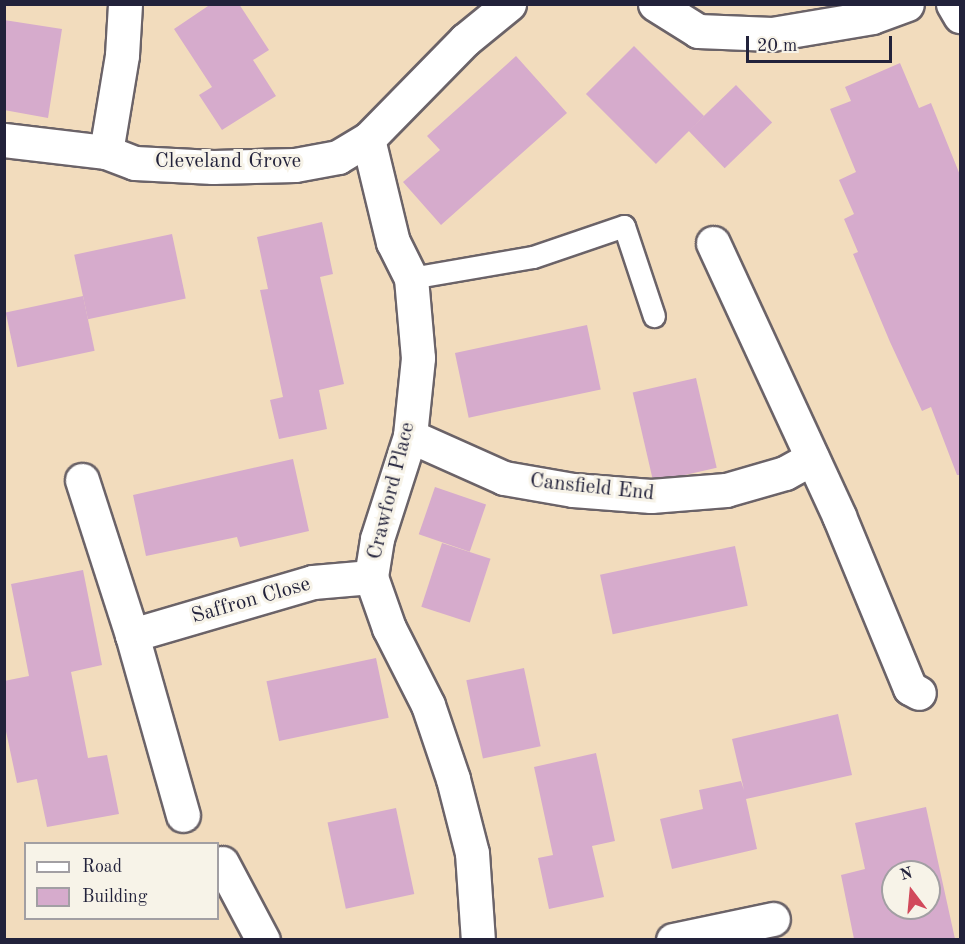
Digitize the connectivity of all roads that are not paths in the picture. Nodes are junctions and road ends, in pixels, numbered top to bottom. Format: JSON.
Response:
{"nodes":[{"id":1,"x":125,"y":4,"type":"edge"},
{"id":2,"x":509,"y":4,"type":"edge"},
{"id":3,"x":655,"y":4,"type":"edge"},
{"id":4,"x":907,"y":4,"type":"edge"},
{"id":5,"x":953,"y":4,"type":"edge"},
{"id":6,"x":960,"y":16,"type":"edge"},
{"id":7,"x":368,"y":139,"type":"junction"},
{"id":8,"x":4,"y":140,"type":"edge"},
{"id":9,"x":106,"y":152,"type":"junction"},
{"id":10,"x":712,"y":243,"type":"dead end"},
{"id":11,"x":411,"y":278,"type":"junction"},
{"id":12,"x":654,"y":316,"type":"dead end"},
{"id":13,"x":410,"y":436,"type":"junction"},
{"id":14,"x":812,"y":458,"type":"junction"},
{"id":15,"x":82,"y":480,"type":"dead end"},
{"id":16,"x":371,"y":577,"type":"junction"},
{"id":17,"x":132,"y":635,"type":"junction"},
{"id":18,"x":919,"y":693,"type":"dead end"},
{"id":19,"x":183,"y":814,"type":"dead end"},
{"id":20,"x":222,"y":863,"type":"dead end"},
{"id":21,"x":773,"y":919,"type":"dead end"},
{"id":22,"x":262,"y":939,"type":"edge"},
{"id":23,"x":478,"y":939,"type":"edge"},
{"id":24,"x":673,"y":939,"type":"edge"}],
"edges":[{"from":1,"to":9,"type":"street"},
{"from":2,"to":7,"type":"street","name":"Cleveland Grove"},
{"from":3,"to":4,"type":"street"},
{"from":5,"to":6,"type":"street"},
{"from":7,"to":9,"type":"street","name":"Cleveland Grove"},
{"from":7,"to":11,"type":"street","name":"Crawford Place"},
{"from":8,"to":9,"type":"street","name":"Cleveland Grove"},
{"from":10,"to":14,"type":"street"},
{"from":11,"to":12,"type":"lane"},
{"from":11,"to":13,"type":"street","name":"Crawford Place"},
{"from":13,"to":14,"type":"street","name":"Cansfield End"},
{"from":13,"to":16,"type":"street","name":"Crawford Place"},
{"from":14,"to":18,"type":"street"},
{"from":15,"to":17,"type":"street"},
{"from":16,"to":17,"type":"street","name":"Saffron Close"},
{"from":16,"to":23,"type":"street","name":"Crawford Place"},
{"from":17,"to":19,"type":"street"},
{"from":20,"to":22,"type":"street"},
{"from":21,"to":24,"type":"street"}]}
